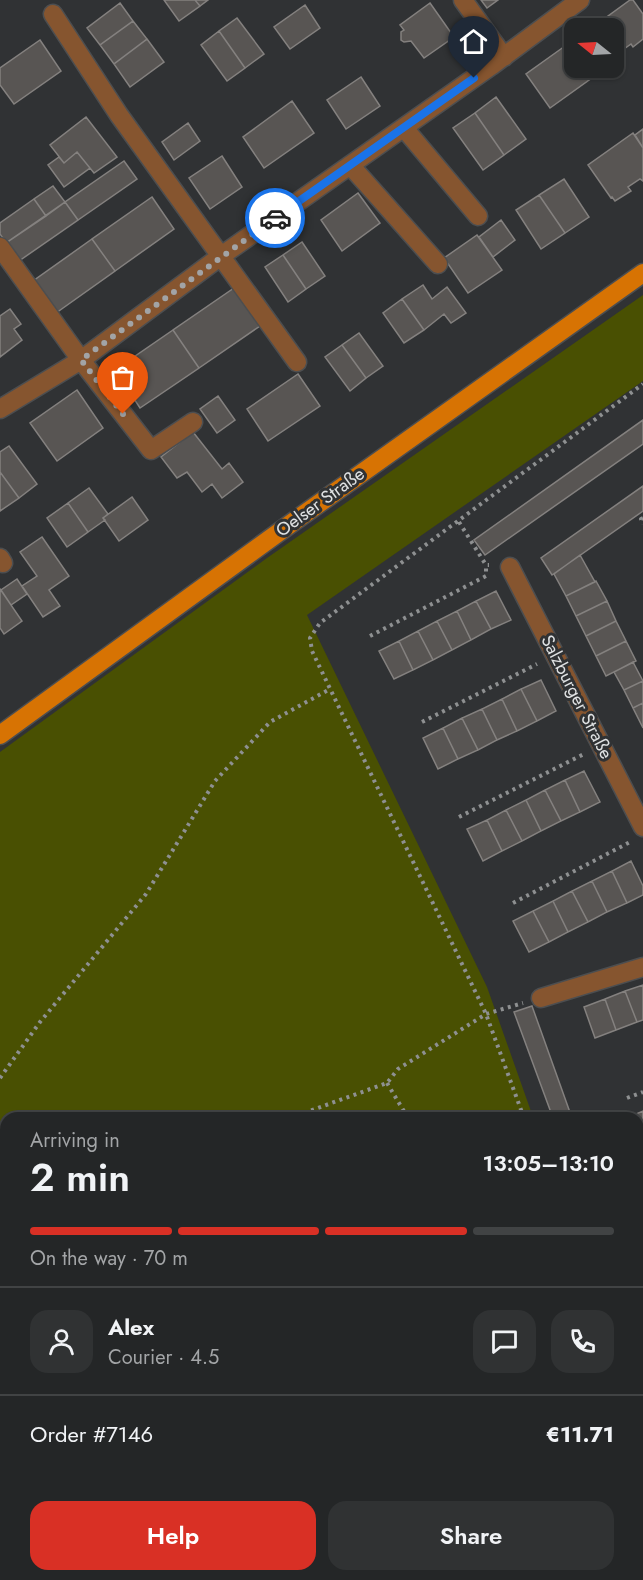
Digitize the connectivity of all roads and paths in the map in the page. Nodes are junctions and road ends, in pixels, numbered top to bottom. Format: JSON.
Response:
{"nodes":[{"id":1,"x":464,"y":0,"type":"edge"},
{"id":2,"x":580,"y":0,"type":"edge"},
{"id":3,"x":53,"y":14,"type":"dead end"},
{"id":4,"x":504,"y":57,"type":"junction"},
{"id":5,"x":404,"y":128,"type":"junction"},
{"id":6,"x":350,"y":165,"type":"junction"},
{"id":7,"x":478,"y":216,"type":"dead end"},
{"id":8,"x":0,"y":247,"type":"edge"},
{"id":9,"x":221,"y":256,"type":"junction"},
{"id":10,"x":438,"y":264,"type":"dead end"},
{"id":11,"x":643,"y":273,"type":"edge"},
{"id":12,"x":81,"y":360,"type":"junction"},
{"id":13,"x":297,"y":362,"type":"dead end"},
{"id":14,"x":643,"y":384,"type":"edge"},
{"id":15,"x":0,"y":409,"type":"edge"},
{"id":16,"x":193,"y":422,"type":"dead end"},
{"id":17,"x":643,"y":518,"type":"edge"},
{"id":18,"x":459,"y":522,"type":"junction"},
{"id":19,"x":643,"y":524,"type":"edge"},
{"id":20,"x":486,"y":565,"type":"junction"},
{"id":21,"x":510,"y":567,"type":"joint"},
{"id":22,"x":370,"y":636,"type":"dead end"},
{"id":23,"x":555,"y":654,"type":"junction"},
{"id":24,"x":330,"y":689,"type":"junction"},
{"id":25,"x":422,"y":722,"type":"dead end"},
{"id":26,"x":0,"y":735,"type":"edge"},
{"id":27,"x":601,"y":745,"type":"junction"},
{"id":28,"x":459,"y":817,"type":"dead end"},
{"id":29,"x":638,"y":834,"type":"edge"},
{"id":30,"x":513,"y":903,"type":"dead end"},
{"id":31,"x":643,"y":967,"type":"edge"},
{"id":32,"x":541,"y":998,"type":"joint"},
{"id":33,"x":486,"y":1014,"type":"junction"},
{"id":34,"x":0,"y":1078,"type":"edge"},
{"id":35,"x":387,"y":1083,"type":"junction"},
{"id":36,"x":643,"y":1092,"type":"edge"},
{"id":37,"x":627,"y":1098,"type":"dead end"},
{"id":38,"x":307,"y":1112,"type":"edge"},
{"id":39,"x":404,"y":1112,"type":"edge"},
{"id":40,"x":522,"y":1112,"type":"edge"}],
"edges":[{"from":1,"to":4,"type":"street"},
{"from":2,"to":4,"type":"street"},
{"from":3,"to":9,"type":"street"},
{"from":4,"to":5,"type":"street"},
{"from":5,"to":6,"type":"street"},
{"from":5,"to":7,"type":"street"},
{"from":6,"to":9,"type":"street"},
{"from":6,"to":10,"type":"street"},
{"from":8,"to":12,"type":"street"},
{"from":9,"to":12,"type":"street"},
{"from":9,"to":13,"type":"street"},
{"from":11,"to":26,"type":"main road","name":"Oelser Straße"},
{"from":12,"to":15,"type":"street"},
{"from":12,"to":16,"type":"street"},
{"from":14,"to":18,"type":"path"},
{"from":17,"to":19,"type":"path"},
{"from":18,"to":20,"type":"path"},
{"from":18,"to":24,"type":"path"},
{"from":20,"to":21,"type":"path"},
{"from":20,"to":22,"type":"path"},
{"from":21,"to":23,"type":"street","name":"Salzburger Straße"},
{"from":23,"to":25,"type":"path"},
{"from":23,"to":27,"type":"street","name":"Salzburger Straße"},
{"from":24,"to":33,"type":"path"},
{"from":24,"to":34,"type":"path"},
{"from":27,"to":28,"type":"path"},
{"from":27,"to":29,"type":"street","name":"Salzburger Straße"},
{"from":29,"to":30,"type":"path"},
{"from":31,"to":32,"type":"street"},
{"from":32,"to":33,"type":"path"},
{"from":33,"to":35,"type":"path"},
{"from":33,"to":40,"type":"path"},
{"from":35,"to":38,"type":"path"},
{"from":35,"to":39,"type":"path"},
{"from":36,"to":37,"type":"path"}]}
